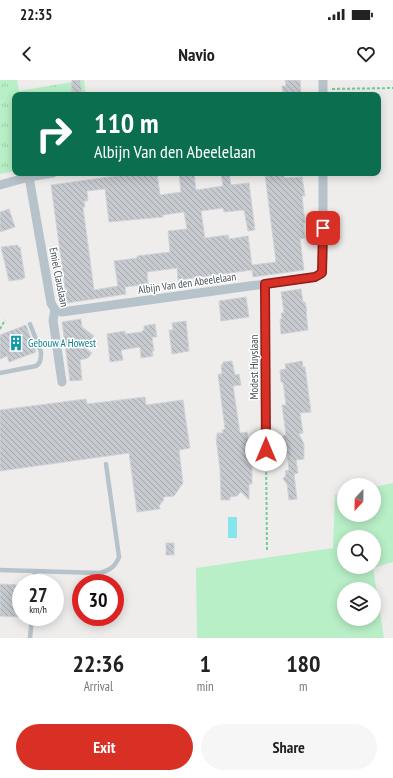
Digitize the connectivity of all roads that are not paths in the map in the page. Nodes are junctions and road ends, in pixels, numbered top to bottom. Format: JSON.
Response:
{"nodes":[{"id":1,"x":35,"y":176,"type":"edge"},
{"id":2,"x":323,"y":176,"type":"edge"},
{"id":3,"x":29,"y":177,"type":"junction"},
{"id":4,"x":0,"y":185,"type":"edge"},
{"id":5,"x":265,"y":284,"type":"junction"},
{"id":6,"x":55,"y":310,"type":"junction"},
{"id":7,"x":30,"y":324,"type":"dead end"},
{"id":8,"x":0,"y":373,"type":"edge"},
{"id":9,"x":62,"y":382,"type":"dead end"},
{"id":10,"x":266,"y":450,"type":"road end"},
{"id":11,"x":106,"y":464,"type":"dead end"},
{"id":12,"x":0,"y":570,"type":"edge"},
{"id":13,"x":35,"y":572,"type":"joint"},
{"id":14,"x":31,"y":626,"type":"edge"},
{"id":15,"x":30,"y":638,"type":"edge"}],
"edges":[{"from":1,"to":3,"type":"street"},
{"from":2,"to":5,"type":"street","name":"Albijn Van den Abeelelaan"},
{"from":3,"to":4,"type":"street"},
{"from":3,"to":6,"type":"street","name":"Emiel Clauslaan"},
{"from":5,"to":6,"type":"street","name":"Albijn Van den Abeelelaan"},
{"from":5,"to":10,"type":"street","name":"Modest Huyslaan"},
{"from":6,"to":9,"type":"street","name":"Emiel Clauslaan"},
{"from":7,"to":8,"type":"lane"},
{"from":11,"to":13,"type":"lane"},
{"from":12,"to":13,"type":"lane"},
{"from":14,"to":15,"type":"lane"}]}
